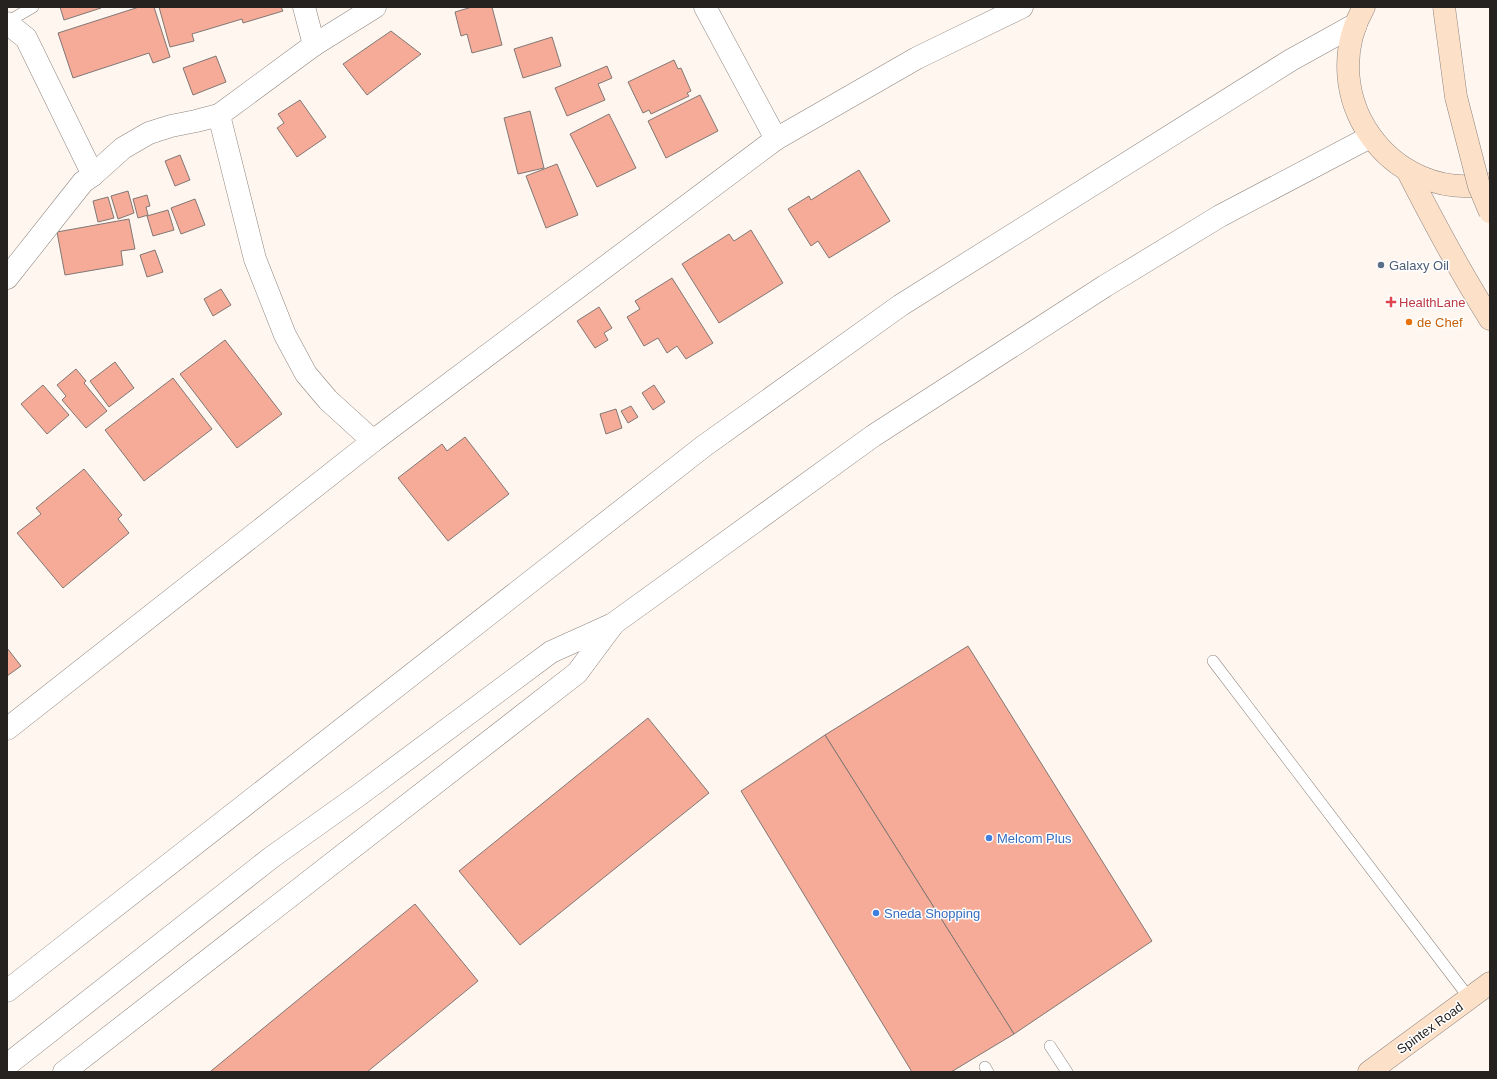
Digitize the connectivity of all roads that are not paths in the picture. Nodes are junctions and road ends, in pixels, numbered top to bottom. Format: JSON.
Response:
{"nodes":[{"id":1,"x":33,"y":7,"type":"edge"},
{"id":2,"x":304,"y":7,"type":"edge"},
{"id":3,"x":374,"y":7,"type":"edge"},
{"id":4,"x":705,"y":7,"type":"edge"},
{"id":5,"x":1022,"y":7,"type":"edge"},
{"id":6,"x":1444,"y":7,"type":"edge"},
{"id":7,"x":1360,"y":16,"type":"edge"},
{"id":8,"x":7,"y":22,"type":"edge"},
{"id":9,"x":314,"y":45,"type":"junction"},
{"id":10,"x":219,"y":115,"type":"junction"},
{"id":11,"x":1370,"y":137,"type":"junction"},
{"id":12,"x":776,"y":139,"type":"junction"},
{"id":13,"x":1407,"y":170,"type":"junction"},
{"id":14,"x":93,"y":175,"type":"junction"},
{"id":15,"x":1490,"y":184,"type":"edge"},
{"id":16,"x":1490,"y":212,"type":"edge"},
{"id":17,"x":7,"y":278,"type":"edge"},
{"id":18,"x":1490,"y":319,"type":"edge"},
{"id":19,"x":373,"y":441,"type":"junction"},
{"id":20,"x":613,"y":624,"type":"junction"},
{"id":21,"x":1213,"y":661,"type":"dead end"},
{"id":22,"x":7,"y":729,"type":"edge"},
{"id":23,"x":1490,"y":983,"type":"edge"},
{"id":24,"x":7,"y":991,"type":"edge"},
{"id":25,"x":1470,"y":999,"type":"junction"},
{"id":26,"x":1050,"y":1046,"type":"dead end"},
{"id":27,"x":7,"y":1065,"type":"edge"},
{"id":28,"x":1373,"y":1071,"type":"edge"},
{"id":29,"x":64,"y":1072,"type":"edge"},
{"id":30,"x":1067,"y":1072,"type":"edge"}],
"edges":[{"from":1,"to":8,"type":"lane"},
{"from":2,"to":9,"type":"street"},
{"from":3,"to":9,"type":"street"},
{"from":4,"to":12,"type":"street"},
{"from":5,"to":12,"type":"street"},
{"from":6,"to":16,"type":"street","bridge":true},
{"from":7,"to":11,"type":"street"},
{"from":7,"to":24,"type":"street"},
{"from":8,"to":14,"type":"street"},
{"from":9,"to":10,"type":"street"},
{"from":10,"to":14,"type":"street"},
{"from":10,"to":19,"type":"street"},
{"from":11,"to":13,"type":"street"},
{"from":11,"to":20,"type":"street"},
{"from":12,"to":19,"type":"street"},
{"from":13,"to":15,"type":"street"},
{"from":13,"to":18,"type":"street"},
{"from":14,"to":17,"type":"street"},
{"from":19,"to":22,"type":"street"},
{"from":20,"to":27,"type":"street"},
{"from":20,"to":29,"type":"street"},
{"from":21,"to":25,"type":"lane"},
{"from":23,"to":25,"type":"street","name":"Spintex Road"},
{"from":25,"to":28,"type":"street","name":"Spintex Road"},
{"from":26,"to":30,"type":"lane"}]}
